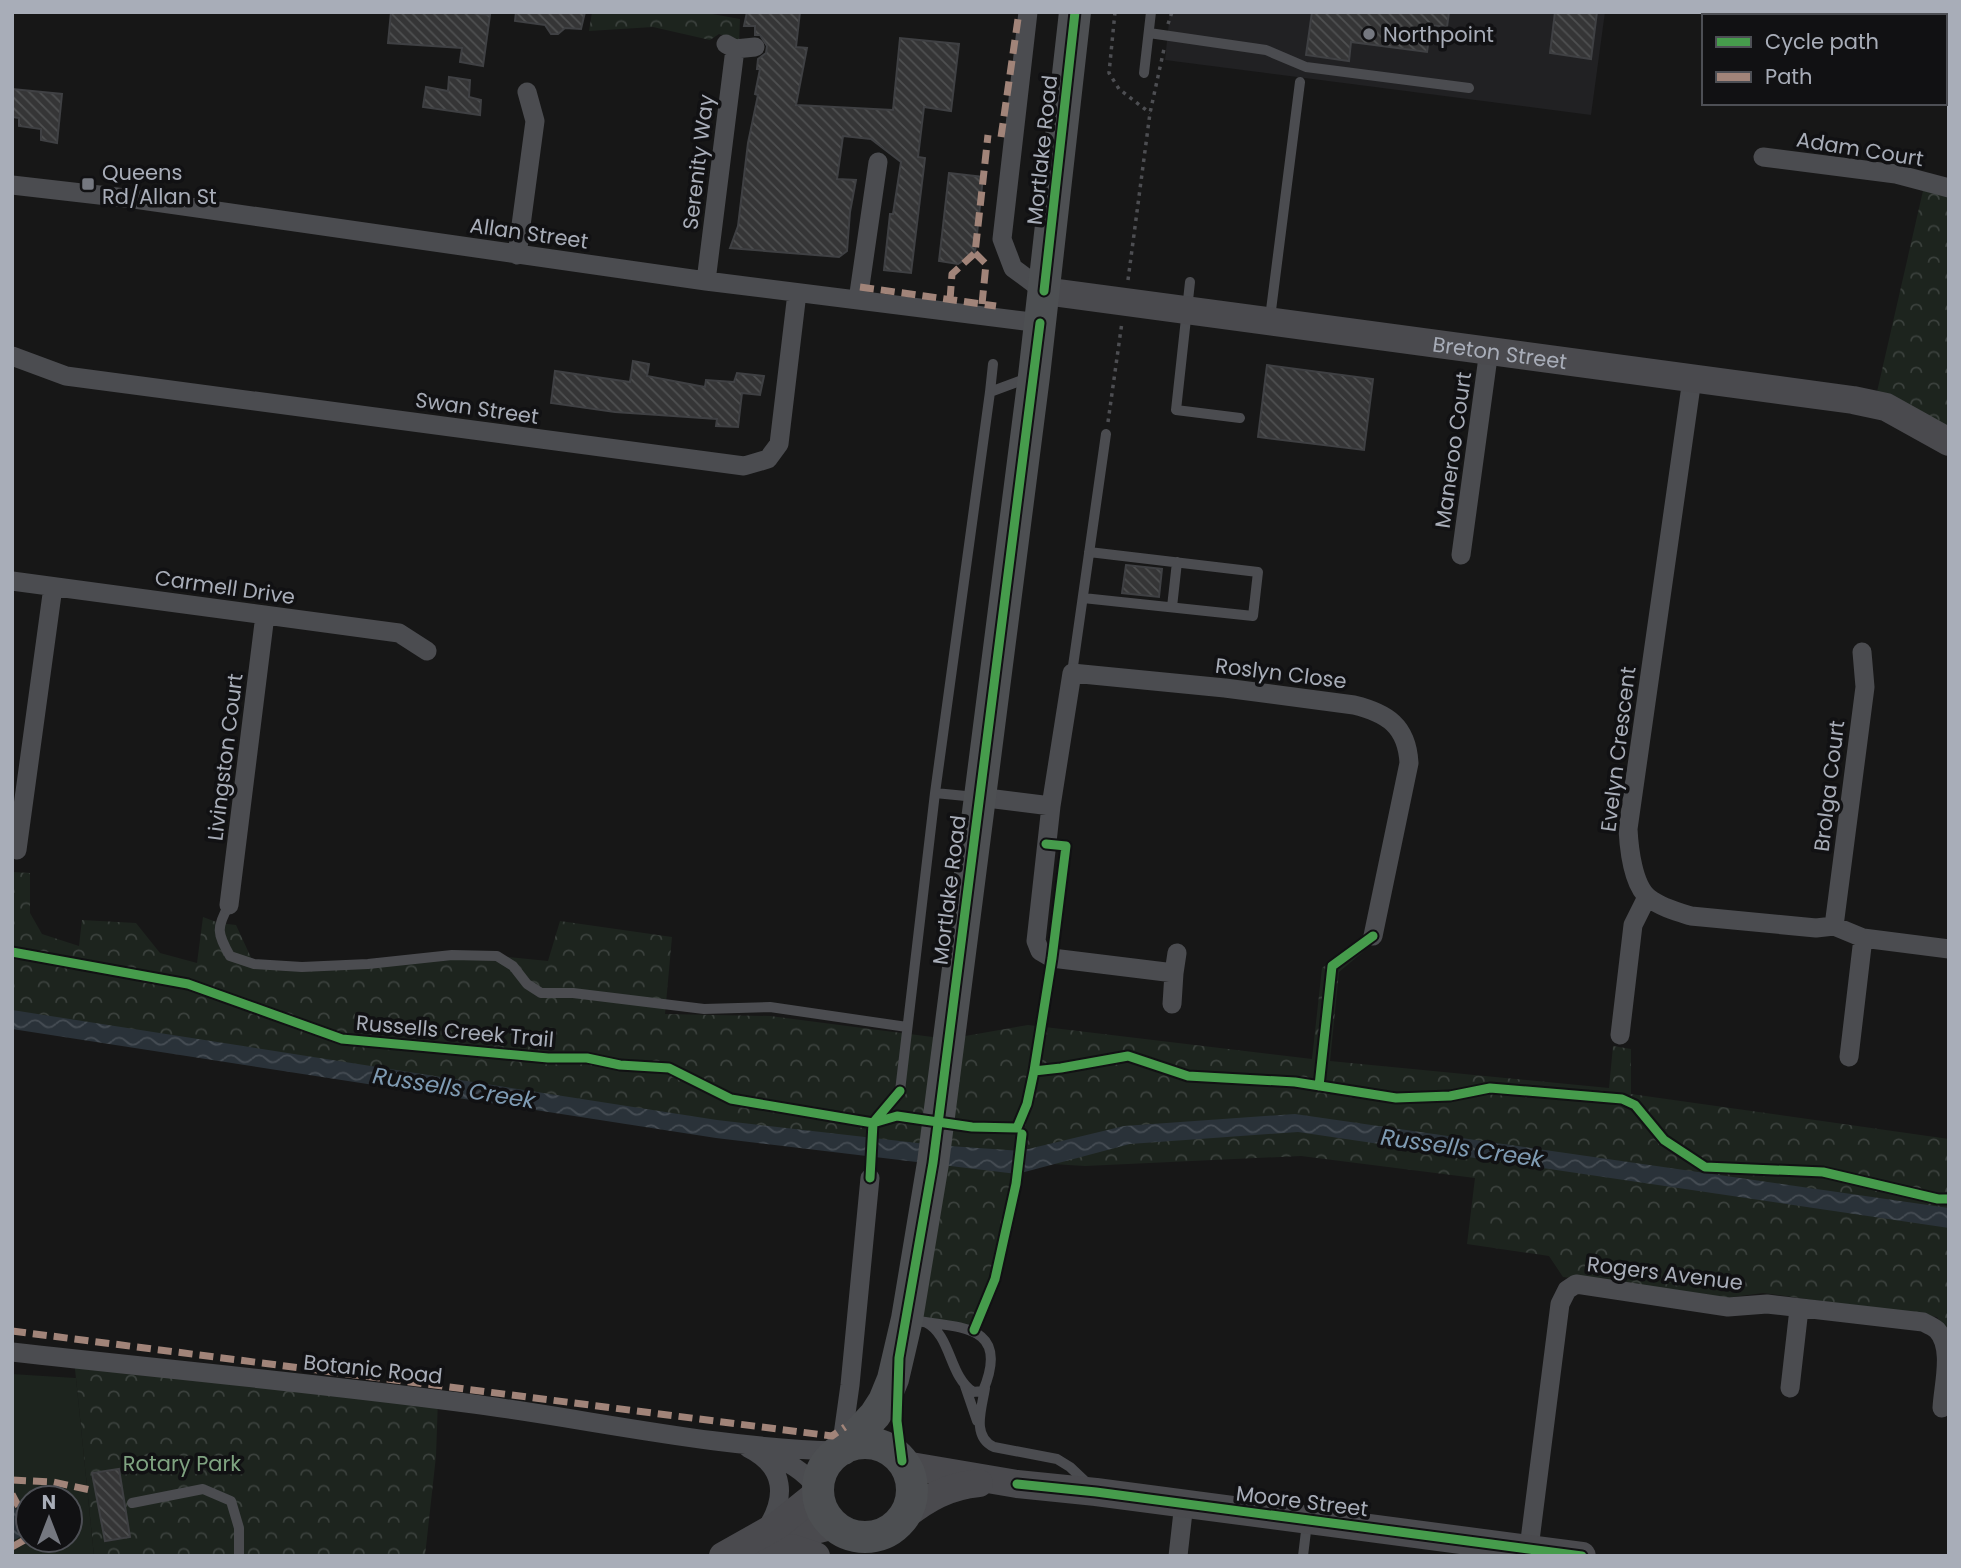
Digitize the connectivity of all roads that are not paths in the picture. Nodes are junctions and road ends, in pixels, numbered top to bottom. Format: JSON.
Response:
{"nodes":[{"id":1,"x":1028,"y":12,"type":"edge"},
{"id":2,"x":1075,"y":12,"type":"edge"},
{"id":3,"x":1151,"y":12,"type":"edge"},
{"id":4,"x":1149,"y":33,"type":"junction"},
{"id":5,"x":755,"y":47,"type":"dead end"},
{"id":6,"x":1144,"y":73,"type":"dead end"},
{"id":7,"x":1300,"y":82,"type":"dead end"},
{"id":8,"x":1469,"y":88,"type":"dead end"},
{"id":9,"x":527,"y":92,"type":"dead end"},
{"id":10,"x":1763,"y":157,"type":"dead end"},
{"id":11,"x":878,"y":162,"type":"dead end"},
{"id":12,"x":12,"y":186,"type":"edge"},
{"id":13,"x":1949,"y":188,"type":"edge"},
{"id":14,"x":517,"y":255,"type":"junction"},
{"id":15,"x":706,"y":281,"type":"junction"},
{"id":16,"x":1190,"y":282,"type":"dead end"},
{"id":17,"x":1044,"y":291,"type":"junction"},
{"id":18,"x":797,"y":293,"type":"junction"},
{"id":19,"x":858,"y":300,"type":"junction"},
{"id":20,"x":1186,"y":310,"type":"junction"},
{"id":21,"x":1270,"y":321,"type":"junction"},
{"id":22,"x":1040,"y":323,"type":"junction"},
{"id":23,"x":1489,"y":351,"type":"junction"},
{"id":24,"x":12,"y":356,"type":"edge"},
{"id":25,"x":993,"y":365,"type":"dead end"},
{"id":26,"x":1034,"y":376,"type":"junction"},
{"id":27,"x":1692,"y":379,"type":"junction"},
{"id":28,"x":990,"y":393,"type":"junction"},
{"id":29,"x":1240,"y":418,"type":"dead end"},
{"id":30,"x":1106,"y":434,"type":"road end"},
{"id":31,"x":1949,"y":442,"type":"edge"},
{"id":32,"x":1089,"y":552,"type":"junction"},
{"id":33,"x":1461,"y":555,"type":"dead end"},
{"id":34,"x":1177,"y":562,"type":"junction"},
{"id":35,"x":12,"y":581,"type":"edge"},
{"id":36,"x":54,"y":587,"type":"junction"},
{"id":37,"x":1083,"y":598,"type":"junction"},
{"id":38,"x":1172,"y":607,"type":"junction"},
{"id":39,"x":265,"y":615,"type":"junction"},
{"id":40,"x":427,"y":651,"type":"dead end"},
{"id":41,"x":1863,"y":652,"type":"dead end"},
{"id":42,"x":1072,"y":673,"type":"junction"},
{"id":43,"x":935,"y":793,"type":"junction"},
{"id":44,"x":979,"y":797,"type":"junction"},
{"id":45,"x":1051,"y":806,"type":"junction"},
{"id":46,"x":17,"y":850,"type":"dead end"},
{"id":47,"x":1647,"y":897,"type":"junction"},
{"id":48,"x":229,"y":905,"type":"joint"},
{"id":49,"x":1834,"y":926,"type":"junction"},
{"id":50,"x":1373,"y":936,"type":"dead end"},
{"id":51,"x":1863,"y":938,"type":"junction"},
{"id":52,"x":1949,"y":949,"type":"edge"},
{"id":53,"x":1177,"y":953,"type":"dead end"},
{"id":54,"x":1174,"y":973,"type":"junction"},
{"id":55,"x":1172,"y":1004,"type":"dead end"},
{"id":56,"x":907,"y":1027,"type":"junction"},
{"id":57,"x":1620,"y":1035,"type":"dead end"},
{"id":58,"x":1849,"y":1057,"type":"dead end"},
{"id":59,"x":900,"y":1091,"type":"dead end"},
{"id":60,"x":870,"y":1178,"type":"dead end"},
{"id":61,"x":1799,"y":1309,"type":"junction"},
{"id":62,"x":916,"y":1321,"type":"junction"},
{"id":63,"x":12,"y":1352,"type":"edge"},
{"id":64,"x":899,"y":1358,"type":"junction"},
{"id":65,"x":965,"y":1385,"type":"junction"},
{"id":66,"x":985,"y":1388,"type":"junction"},
{"id":67,"x":1790,"y":1389,"type":"dead end"},
{"id":68,"x":1939,"y":1407,"type":"edge"},
{"id":69,"x":979,"y":1432,"type":"junction"},
{"id":70,"x":727,"y":1443,"type":"junction"},
{"id":71,"x":747,"y":1448,"type":"junction"},
{"id":72,"x":841,"y":1450,"type":"junction"},
{"id":73,"x":903,"y":1463,"type":"junction"},
{"id":74,"x":1017,"y":1484,"type":"junction"},
{"id":75,"x":818,"y":1490,"type":"junction"},
{"id":76,"x":1096,"y":1492,"type":"junction"},
{"id":77,"x":132,"y":1503,"type":"dead end"},
{"id":78,"x":1184,"y":1503,"type":"junction"},
{"id":79,"x":1308,"y":1519,"type":"junction"},
{"id":80,"x":899,"y":1521,"type":"junction"},
{"id":81,"x":839,"y":1537,"type":"edge"},
{"id":82,"x":742,"y":1547,"type":"edge"},
{"id":83,"x":1529,"y":1548,"type":"junction"},
{"id":84,"x":239,"y":1556,"type":"edge"},
{"id":85,"x":816,"y":1556,"type":"edge"},
{"id":86,"x":879,"y":1556,"type":"edge"},
{"id":87,"x":1178,"y":1556,"type":"edge"},
{"id":88,"x":1303,"y":1556,"type":"edge"},
{"id":89,"x":1582,"y":1556,"type":"edge"}],
"edges":[{"from":1,"to":17,"type":"street","name":"Mortlake Road"},
{"from":2,"to":17,"type":"main road","name":"Mortlake Road"},
{"from":3,"to":4,"type":"lane"},
{"from":4,"to":6,"type":"lane"},
{"from":4,"to":8,"type":"lane"},
{"from":5,"to":15,"type":"street","name":"Serenity Way"},
{"from":7,"to":21,"type":"lane"},
{"from":9,"to":14,"type":"street"},
{"from":10,"to":13,"type":"street","name":"Adam Court"},
{"from":11,"to":19,"type":"street"},
{"from":12,"to":14,"type":"street","name":"Allan Street"},
{"from":14,"to":15,"type":"street","name":"Allan Street"},
{"from":15,"to":18,"type":"street","name":"Allan Street"},
{"from":16,"to":20,"type":"lane"},
{"from":17,"to":20,"type":"street","name":"Breton Street"},
{"from":17,"to":22,"type":"main road","name":"Mortlake Road"},
{"from":18,"to":19,"type":"street","name":"Allan Street"},
{"from":18,"to":24,"type":"street","name":"Swan Street"},
{"from":19,"to":22,"type":"street","name":"Allan Street"},
{"from":20,"to":21,"type":"street","name":"Breton Street"},
{"from":20,"to":29,"type":"lane"},
{"from":21,"to":23,"type":"street","name":"Breton Street"},
{"from":22,"to":26,"type":"main road","name":"Mortlake Road"},
{"from":23,"to":27,"type":"street","name":"Breton Street"},
{"from":23,"to":33,"type":"street","name":"Maneroo Court"},
{"from":25,"to":28,"type":"lane","name":"Mortlake Road"},
{"from":26,"to":28,"type":"lane"},
{"from":26,"to":44,"type":"main road","name":"Mortlake Road"},
{"from":27,"to":31,"type":"street","name":"Breton Street"},
{"from":27,"to":47,"type":"street","name":"Evelyn Crescent"},
{"from":28,"to":43,"type":"lane","name":"Mortlake Road"},
{"from":30,"to":32,"type":"lane"},
{"from":32,"to":34,"type":"lane"},
{"from":32,"to":37,"type":"lane"},
{"from":34,"to":38,"type":"lane"},
{"from":34,"to":38,"type":"lane"},
{"from":35,"to":36,"type":"street","name":"Carmell Drive"},
{"from":36,"to":39,"type":"street","name":"Carmell Drive"},
{"from":36,"to":46,"type":"street"},
{"from":37,"to":38,"type":"lane"},
{"from":37,"to":42,"type":"lane"},
{"from":39,"to":40,"type":"street","name":"Carmell Drive"},
{"from":39,"to":48,"type":"street","name":"Livingston Court"},
{"from":41,"to":49,"type":"street","name":"Brolga Court"},
{"from":42,"to":45,"type":"street"},
{"from":42,"to":50,"type":"street","name":"Roslyn Close"},
{"from":43,"to":44,"type":"lane","name":"Mortlake Road"},
{"from":43,"to":56,"type":"lane","name":"Mortlake Road"},
{"from":44,"to":45,"type":"street"},
{"from":44,"to":62,"type":"main road","name":"Mortlake Road"},
{"from":45,"to":54,"type":"street"},
{"from":47,"to":49,"type":"street"},
{"from":47,"to":57,"type":"street"},
{"from":48,"to":56,"type":"lane"},
{"from":49,"to":51,"type":"street"},
{"from":51,"to":52,"type":"street"},
{"from":51,"to":58,"type":"street"},
{"from":53,"to":54,"type":"street"},
{"from":54,"to":55,"type":"street"},
{"from":56,"to":59,"type":"lane","name":"Mortlake Road"},
{"from":60,"to":72,"type":"street"},
{"from":61,"to":67,"type":"street"},
{"from":61,"to":68,"type":"street","name":"Rogers Avenue"},
{"from":61,"to":83,"type":"street","name":"Rogers Avenue"},
{"from":62,"to":64,"type":"main road","name":"Mortlake Road"},
{"from":62,"to":65,"type":"lane"},
{"from":62,"to":66,"type":"lane"},
{"from":63,"to":70,"type":"street","name":"Botanic Road"},
{"from":64,"to":72,"type":"main road","name":"Mortlake Road"},
{"from":64,"to":73,"type":"main road","name":"Mortlake Road"},
{"from":65,"to":66,"type":"lane"},
{"from":65,"to":69,"type":"lane"},
{"from":66,"to":69,"type":"lane"},
{"from":69,"to":76,"type":"lane"},
{"from":70,"to":71,"type":"street","name":"Botanic Road"},
{"from":70,"to":72,"type":"street","name":"Botanic Road"},
{"from":71,"to":75,"type":"street","name":"Botanic Road"},
{"from":71,"to":82,"type":"street"},
{"from":72,"to":73,"type":"main road"},
{"from":72,"to":75,"type":"main road"},
{"from":73,"to":74,"type":"street","name":"Moore Street"},
{"from":73,"to":80,"type":"main road"},
{"from":74,"to":76,"type":"street","name":"Moore Street"},
{"from":74,"to":80,"type":"street","name":"Moore Street"},
{"from":75,"to":81,"type":"main road"},
{"from":75,"to":82,"type":"street"},
{"from":76,"to":78,"type":"street","name":"Moore Street"},
{"from":77,"to":84,"type":"lane"},
{"from":78,"to":79,"type":"street","name":"Moore Street"},
{"from":78,"to":87,"type":"street"},
{"from":79,"to":83,"type":"street","name":"Moore Street"},
{"from":79,"to":88,"type":"lane"},
{"from":80,"to":81,"type":"main road"},
{"from":80,"to":86,"type":"main road"},
{"from":81,"to":82,"type":"street"},
{"from":82,"to":85,"type":"street"},
{"from":83,"to":89,"type":"street","name":"Moore Street"}]}
